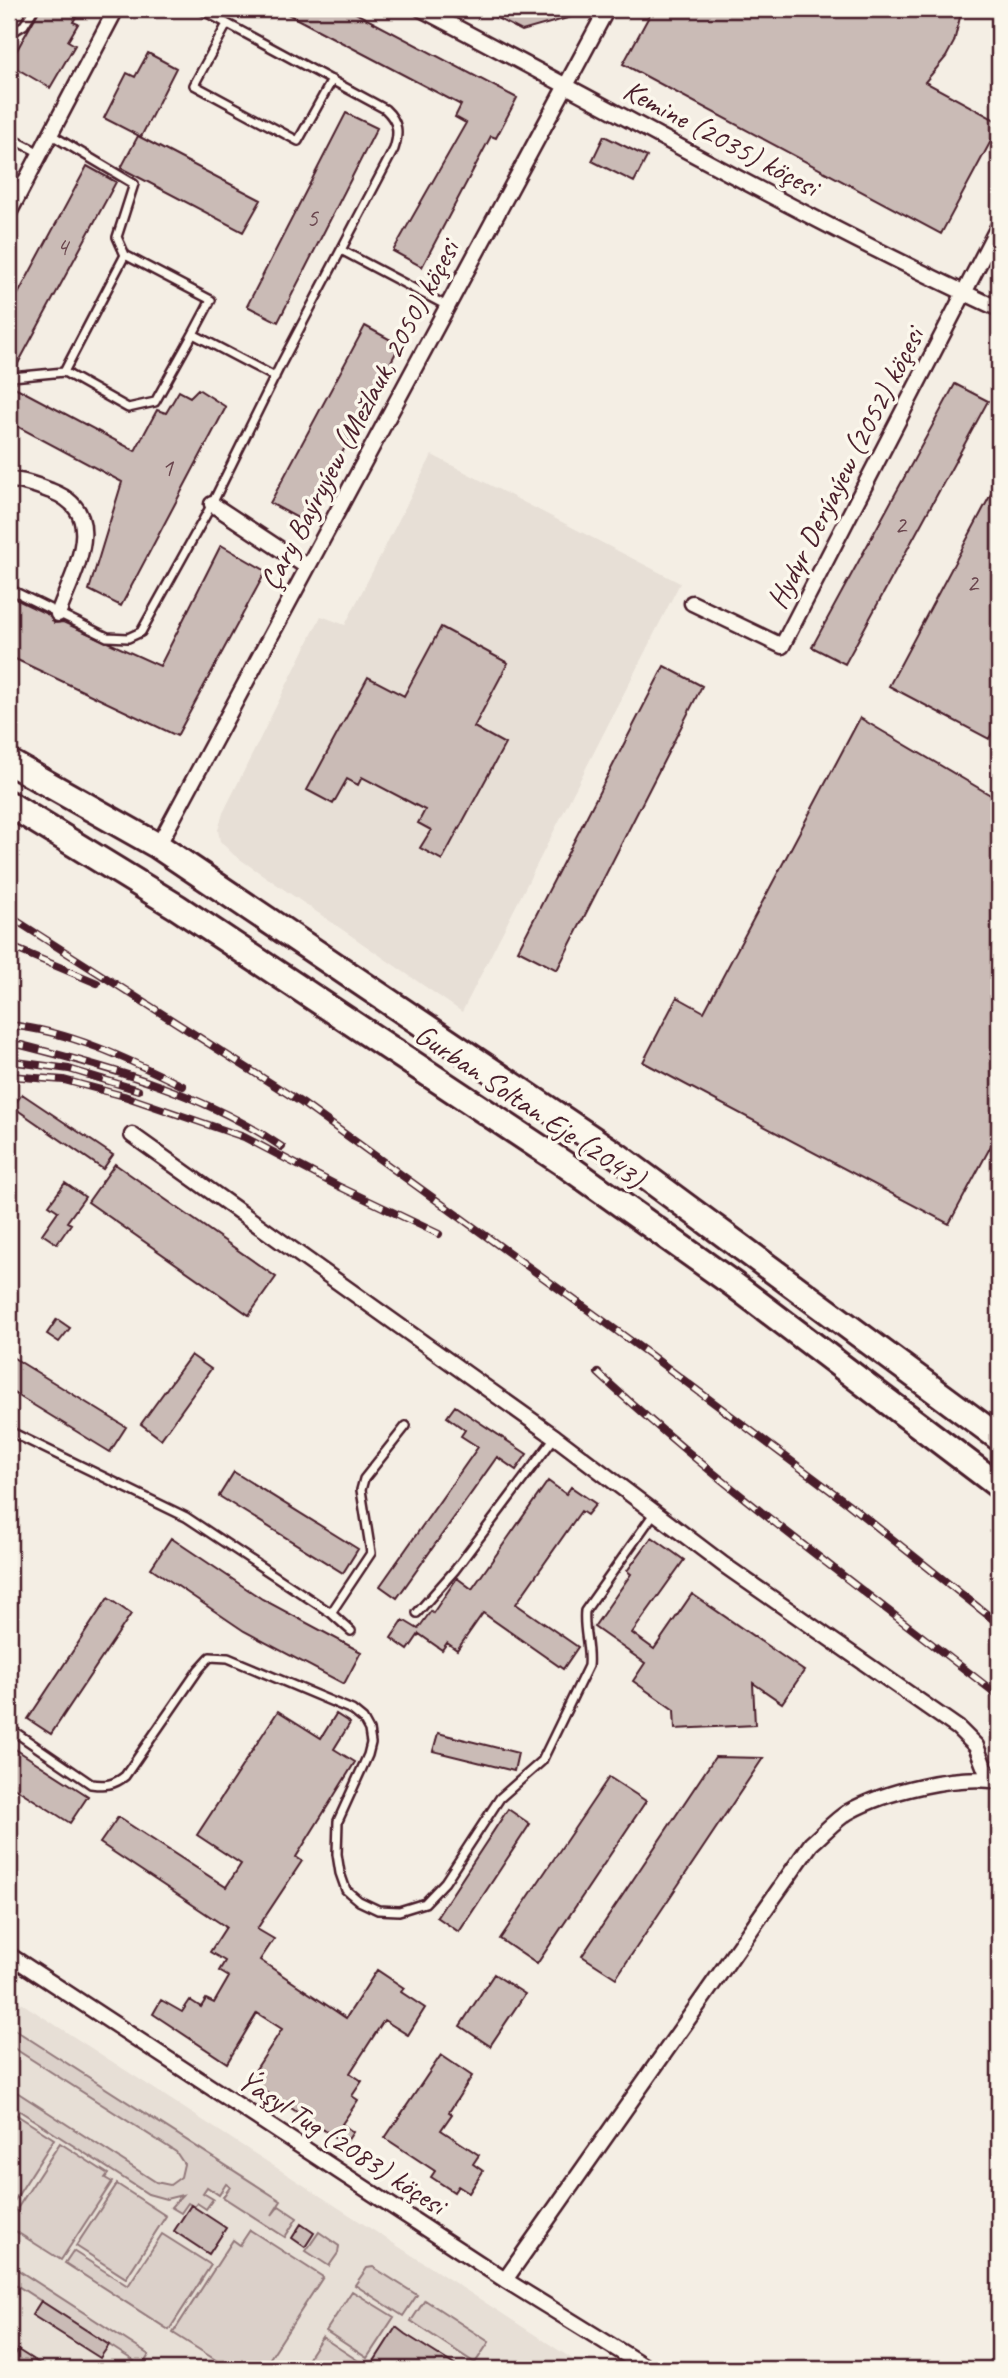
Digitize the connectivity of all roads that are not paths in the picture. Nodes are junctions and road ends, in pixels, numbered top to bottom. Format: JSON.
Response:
{"nodes":[{"id":1,"x":34,"y":9,"type":"edge"},
{"id":2,"x":116,"y":9,"type":"edge"},
{"id":3,"x":200,"y":9,"type":"edge"},
{"id":4,"x":421,"y":9,"type":"edge"},
{"id":5,"x":607,"y":9,"type":"edge"},
{"id":6,"x":228,"y":24,"type":"junction"},
{"id":7,"x":9,"y":34,"type":"edge"},
{"id":8,"x":332,"y":80,"type":"junction"},
{"id":9,"x":566,"y":84,"type":"junction"},
{"id":10,"x":50,"y":134,"type":"junction"},
{"id":11,"x":9,"y":137,"type":"edge"},
{"id":12,"x":40,"y":153,"type":"junction"},
{"id":13,"x":9,"y":213,"type":"edge"},
{"id":14,"x":999,"y":225,"type":"edge"},
{"id":15,"x":341,"y":250,"type":"junction"},
{"id":16,"x":125,"y":255,"type":"junction"},
{"id":17,"x":965,"y":293,"type":"junction"},
{"id":18,"x":447,"y":306,"type":"junction"},
{"id":19,"x":999,"y":309,"type":"edge"},
{"id":20,"x":194,"y":334,"type":"junction"},
{"id":21,"x":64,"y":372,"type":"junction"},
{"id":22,"x":9,"y":375,"type":"edge"},
{"id":23,"x":275,"y":377,"type":"junction"},
{"id":24,"x":9,"y":480,"type":"edge"},
{"id":25,"x":212,"y":505,"type":"junction"},
{"id":26,"x":307,"y":567,"type":"junction"},
{"id":27,"x":9,"y":589,"type":"edge"},
{"id":28,"x":692,"y":603,"type":"dead end"},
{"id":29,"x":58,"y":614,"type":"junction"},
{"id":30,"x":9,"y":762,"type":"edge"},
{"id":31,"x":9,"y":804,"type":"edge"},
{"id":32,"x":158,"y":846,"type":"junction"},
{"id":33,"x":132,"y":1135,"type":"dead end"},
{"id":34,"x":407,"y":1426,"type":"dead end"},
{"id":35,"x":9,"y":1432,"type":"edge"},
{"id":36,"x":555,"y":1437,"type":"junction"},
{"id":37,"x":999,"y":1438,"type":"edge"},
{"id":38,"x":999,"y":1486,"type":"edge"},
{"id":39,"x":656,"y":1512,"type":"junction"},
{"id":40,"x":331,"y":1613,"type":"junction"},
{"id":41,"x":417,"y":1613,"type":"dead end"},
{"id":42,"x":351,"y":1630,"type":"dead end"},
{"id":43,"x":9,"y":1728,"type":"edge"},
{"id":44,"x":994,"y":1780,"type":"edge"},
{"id":45,"x":9,"y":1955,"type":"edge"},
{"id":46,"x":505,"y":2280,"type":"junction"},
{"id":47,"x":649,"y":2369,"type":"edge"}],
"edges":[{"from":1,"to":7,"type":"lane"},
{"from":2,"to":10,"type":"street"},
{"from":3,"to":6,"type":"lane"},
{"from":4,"to":9,"type":"street","name":"Kemine (2035) köçesi"},
{"from":5,"to":9,"type":"street","name":"Çary Baýryýew (Mežlauk, 2050) köçesi"},
{"from":6,"to":8,"type":"lane"},
{"from":6,"to":8,"type":"lane"},
{"from":8,"to":15,"type":"lane"},
{"from":9,"to":17,"type":"street","name":"Kemine (2035) köçesi"},
{"from":9,"to":18,"type":"street","name":"Çary Baýryýew (Mežlauk, 2050) köçesi"},
{"from":10,"to":12,"type":"street"},
{"from":10,"to":16,"type":"lane"},
{"from":11,"to":12,"type":"lane"},
{"from":12,"to":13,"type":"street"},
{"from":14,"to":17,"type":"street","name":"Hydyr Derýaýew (2052) köçesi"},
{"from":15,"to":18,"type":"lane"},
{"from":15,"to":23,"type":"lane"},
{"from":16,"to":20,"type":"lane"},
{"from":16,"to":21,"type":"lane"},
{"from":17,"to":19,"type":"street","name":"Kemine (2035) köçesi"},
{"from":17,"to":28,"type":"street","name":"Hydyr Derýaýew (2052) köçesi"},
{"from":18,"to":26,"type":"street","name":"Çary Baýryýew (Mežlauk, 2050) köçesi"},
{"from":20,"to":21,"type":"lane"},
{"from":20,"to":23,"type":"lane"},
{"from":21,"to":22,"type":"lane"},
{"from":23,"to":25,"type":"lane"},
{"from":24,"to":29,"type":"street"},
{"from":25,"to":26,"type":"street"},
{"from":25,"to":29,"type":"lane"},
{"from":26,"to":32,"type":"street","name":"Çary Baýryýew (Mežlauk, 2050) köçesi"},
{"from":27,"to":29,"type":"lane"},
{"from":30,"to":32,"type":"highway","name":"Gurban Soltan Eje (2043)"},
{"from":31,"to":38,"type":"highway","name":"Gurban Soltan Eje (2043)"},
{"from":32,"to":37,"type":"highway","name":"Gurban Soltan Eje (2043)"},
{"from":33,"to":36,"type":"street"},
{"from":34,"to":40,"type":"lane"},
{"from":35,"to":40,"type":"lane"},
{"from":36,"to":39,"type":"street"},
{"from":36,"to":41,"type":"lane"},
{"from":39,"to":43,"type":"lane"},
{"from":39,"to":44,"type":"street"},
{"from":40,"to":42,"type":"lane"},
{"from":44,"to":46,"type":"street"},
{"from":45,"to":46,"type":"street","name":"Ýaşyl Tug (2083) köçesi"},
{"from":46,"to":47,"type":"street","name":"Ýaşyl Tug (2083) köçesi"}]}
